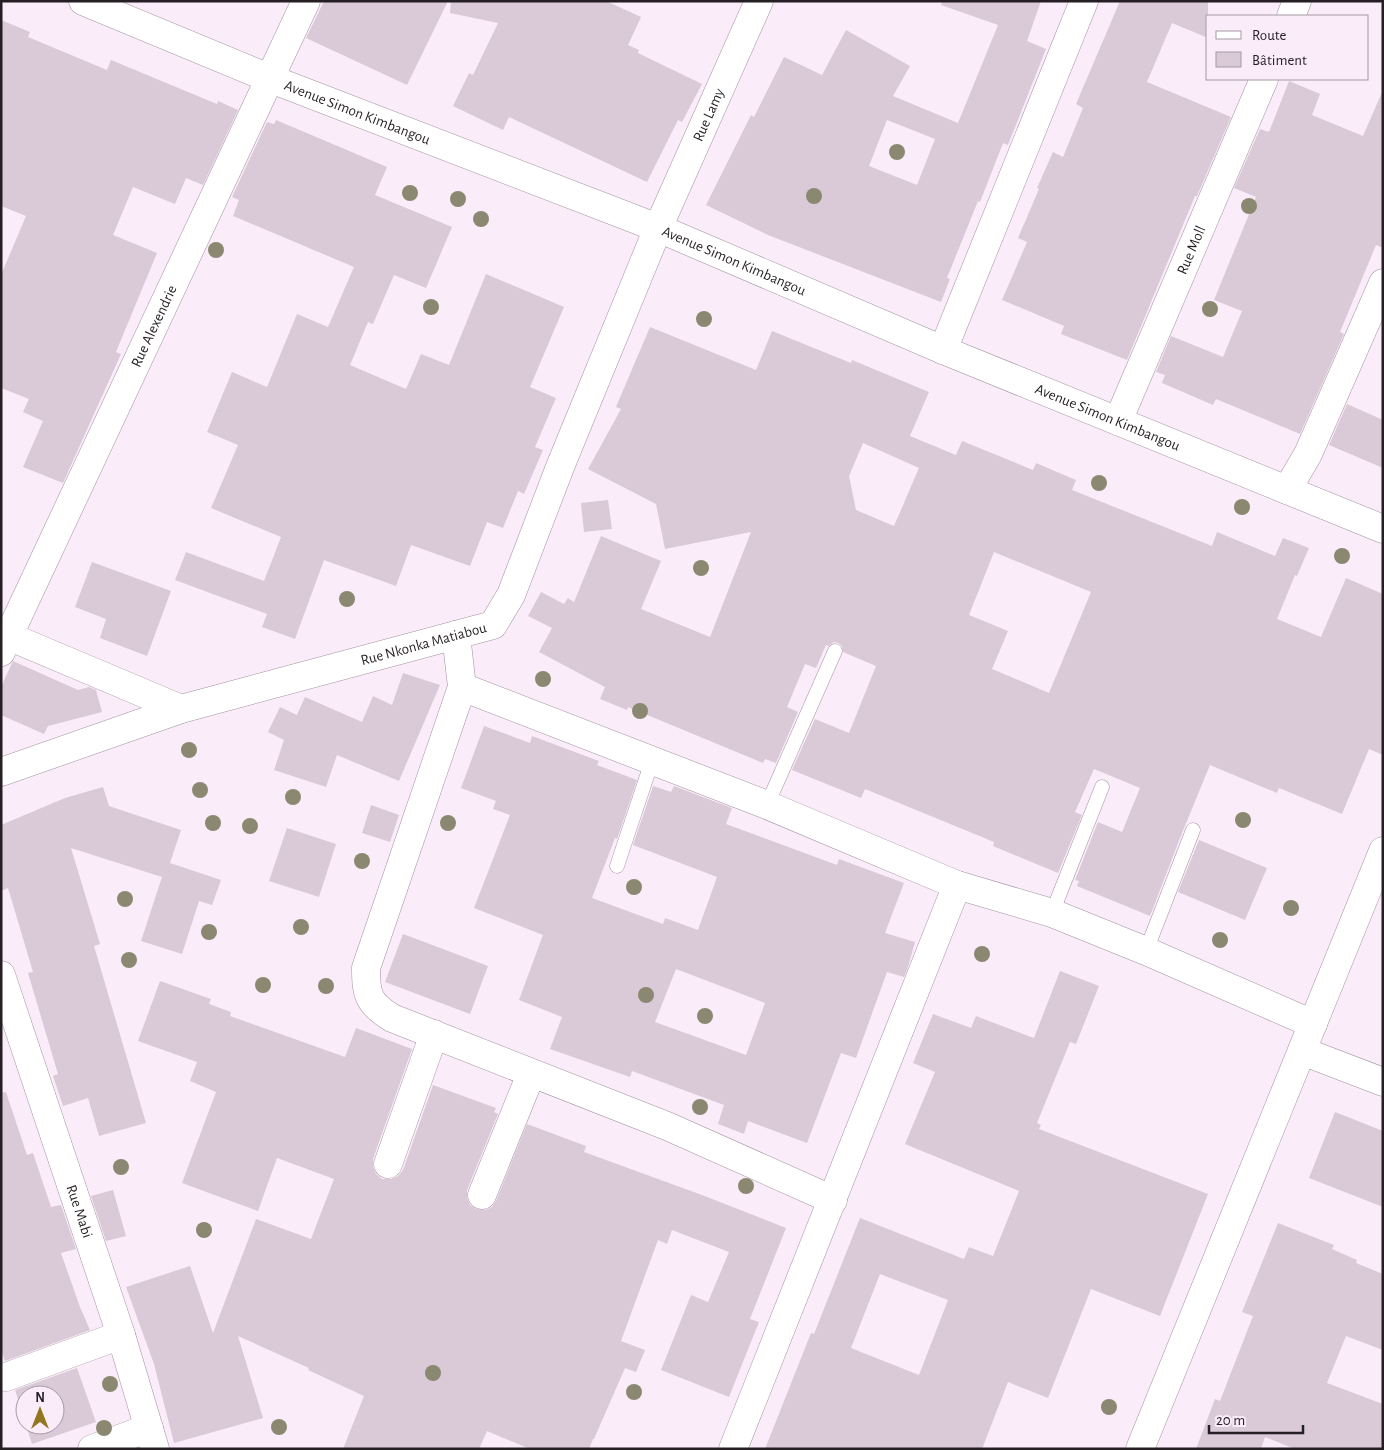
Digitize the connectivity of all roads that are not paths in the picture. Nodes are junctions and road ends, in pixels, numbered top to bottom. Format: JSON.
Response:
{"nodes":[{"id":1,"x":83,"y":1,"type":"edge"},
{"id":2,"x":306,"y":1,"type":"edge"},
{"id":3,"x":759,"y":1,"type":"edge"},
{"id":4,"x":1084,"y":1,"type":"edge"},
{"id":5,"x":1297,"y":1,"type":"edge"},
{"id":6,"x":1291,"y":15,"type":"edge"},
{"id":7,"x":271,"y":79,"type":"junction"},
{"id":8,"x":1264,"y":80,"type":"edge"},
{"id":9,"x":658,"y":228,"type":"junction"},
{"id":10,"x":1383,"y":283,"type":"edge"},
{"id":11,"x":943,"y":350,"type":"junction"},
{"id":12,"x":1118,"y":421,"type":"junction"},
{"id":13,"x":1287,"y":490,"type":"junction"},
{"id":14,"x":1383,"y":529,"type":"edge"},
{"id":15,"x":456,"y":636,"type":"junction"},
{"id":16,"x":4,"y":640,"type":"edge"},
{"id":17,"x":835,"y":651,"type":"dead end"},
{"id":18,"x":462,"y":688,"type":"junction"},
{"id":19,"x":181,"y":709,"type":"junction"},
{"id":20,"x":652,"y":761,"type":"junction"},
{"id":21,"x":1,"y":772,"type":"edge"},
{"id":22,"x":1102,"y":787,"type":"dead end"},
{"id":23,"x":767,"y":805,"type":"junction"},
{"id":24,"x":1193,"y":830,"type":"dead end"},
{"id":25,"x":1383,"y":852,"type":"edge"},
{"id":26,"x":617,"y":866,"type":"dead end"},
{"id":27,"x":957,"y":885,"type":"junction"},
{"id":28,"x":1052,"y":913,"type":"junction"},
{"id":29,"x":1146,"y":951,"type":"junction"},
{"id":30,"x":1,"y":975,"type":"edge"},
{"id":31,"x":1313,"y":1024,"type":"junction"},
{"id":32,"x":434,"y":1034,"type":"junction"},
{"id":33,"x":1302,"y":1051,"type":"junction"},
{"id":34,"x":531,"y":1074,"type":"junction"},
{"id":35,"x":1383,"y":1082,"type":"edge"},
{"id":36,"x":388,"y":1164,"type":"dead end"},
{"id":37,"x":482,"y":1195,"type":"dead end"},
{"id":38,"x":833,"y":1200,"type":"junction"},
{"id":39,"x":121,"y":1335,"type":"junction"},
{"id":40,"x":6,"y":1377,"type":"dead end"},
{"id":41,"x":152,"y":1438,"type":"edge"},
{"id":42,"x":92,"y":1449,"type":"edge"},
{"id":43,"x":733,"y":1449,"type":"edge"},
{"id":44,"x":1140,"y":1449,"type":"edge"}],
"edges":[{"from":1,"to":7,"type":"street","name":"Avenue Simon Kimbangou"},
{"from":2,"to":7,"type":"street","name":"Rue Alexendrie"},
{"from":3,"to":9,"type":"street","name":"Rue Lamy"},
{"from":4,"to":11,"type":"street"},
{"from":5,"to":6,"type":"street"},
{"from":7,"to":9,"type":"street","name":"Avenue Simon Kimbangou"},
{"from":7,"to":16,"type":"street","name":"Rue Alexendrie"},
{"from":8,"to":12,"type":"street","name":"Rue Moll"},
{"from":9,"to":11,"type":"street","name":"Avenue Simon Kimbangou"},
{"from":9,"to":15,"type":"street","name":"Rue Nkonka Matiabou"},
{"from":10,"to":13,"type":"street"},
{"from":11,"to":12,"type":"street","name":"Avenue Simon Kimbangou"},
{"from":12,"to":13,"type":"street","name":"Avenue Simon Kimbangou"},
{"from":13,"to":14,"type":"street","name":"Avenue Simon Kimbangou"},
{"from":15,"to":18,"type":"street"},
{"from":15,"to":19,"type":"street","name":"Rue Nkonka Matiabou"},
{"from":16,"to":19,"type":"street"},
{"from":17,"to":23,"type":"lane"},
{"from":18,"to":20,"type":"street"},
{"from":18,"to":32,"type":"street"},
{"from":19,"to":21,"type":"street","name":"Rue Nkonka Matiabou"},
{"from":20,"to":23,"type":"street"},
{"from":20,"to":26,"type":"lane"},
{"from":22,"to":28,"type":"lane"},
{"from":23,"to":27,"type":"street"},
{"from":24,"to":29,"type":"lane"},
{"from":25,"to":31,"type":"street"},
{"from":27,"to":28,"type":"street"},
{"from":27,"to":38,"type":"street"},
{"from":28,"to":29,"type":"street"},
{"from":29,"to":31,"type":"street"},
{"from":30,"to":39,"type":"street","name":"Rue Mabi"},
{"from":31,"to":33,"type":"street"},
{"from":32,"to":34,"type":"street"},
{"from":32,"to":36,"type":"street"},
{"from":33,"to":35,"type":"street"},
{"from":33,"to":44,"type":"street"},
{"from":34,"to":37,"type":"street"},
{"from":34,"to":38,"type":"street"},
{"from":38,"to":43,"type":"street"},
{"from":39,"to":40,"type":"street"},
{"from":39,"to":41,"type":"street","name":"Rue Mabi"},
{"from":41,"to":42,"type":"street"}]}
